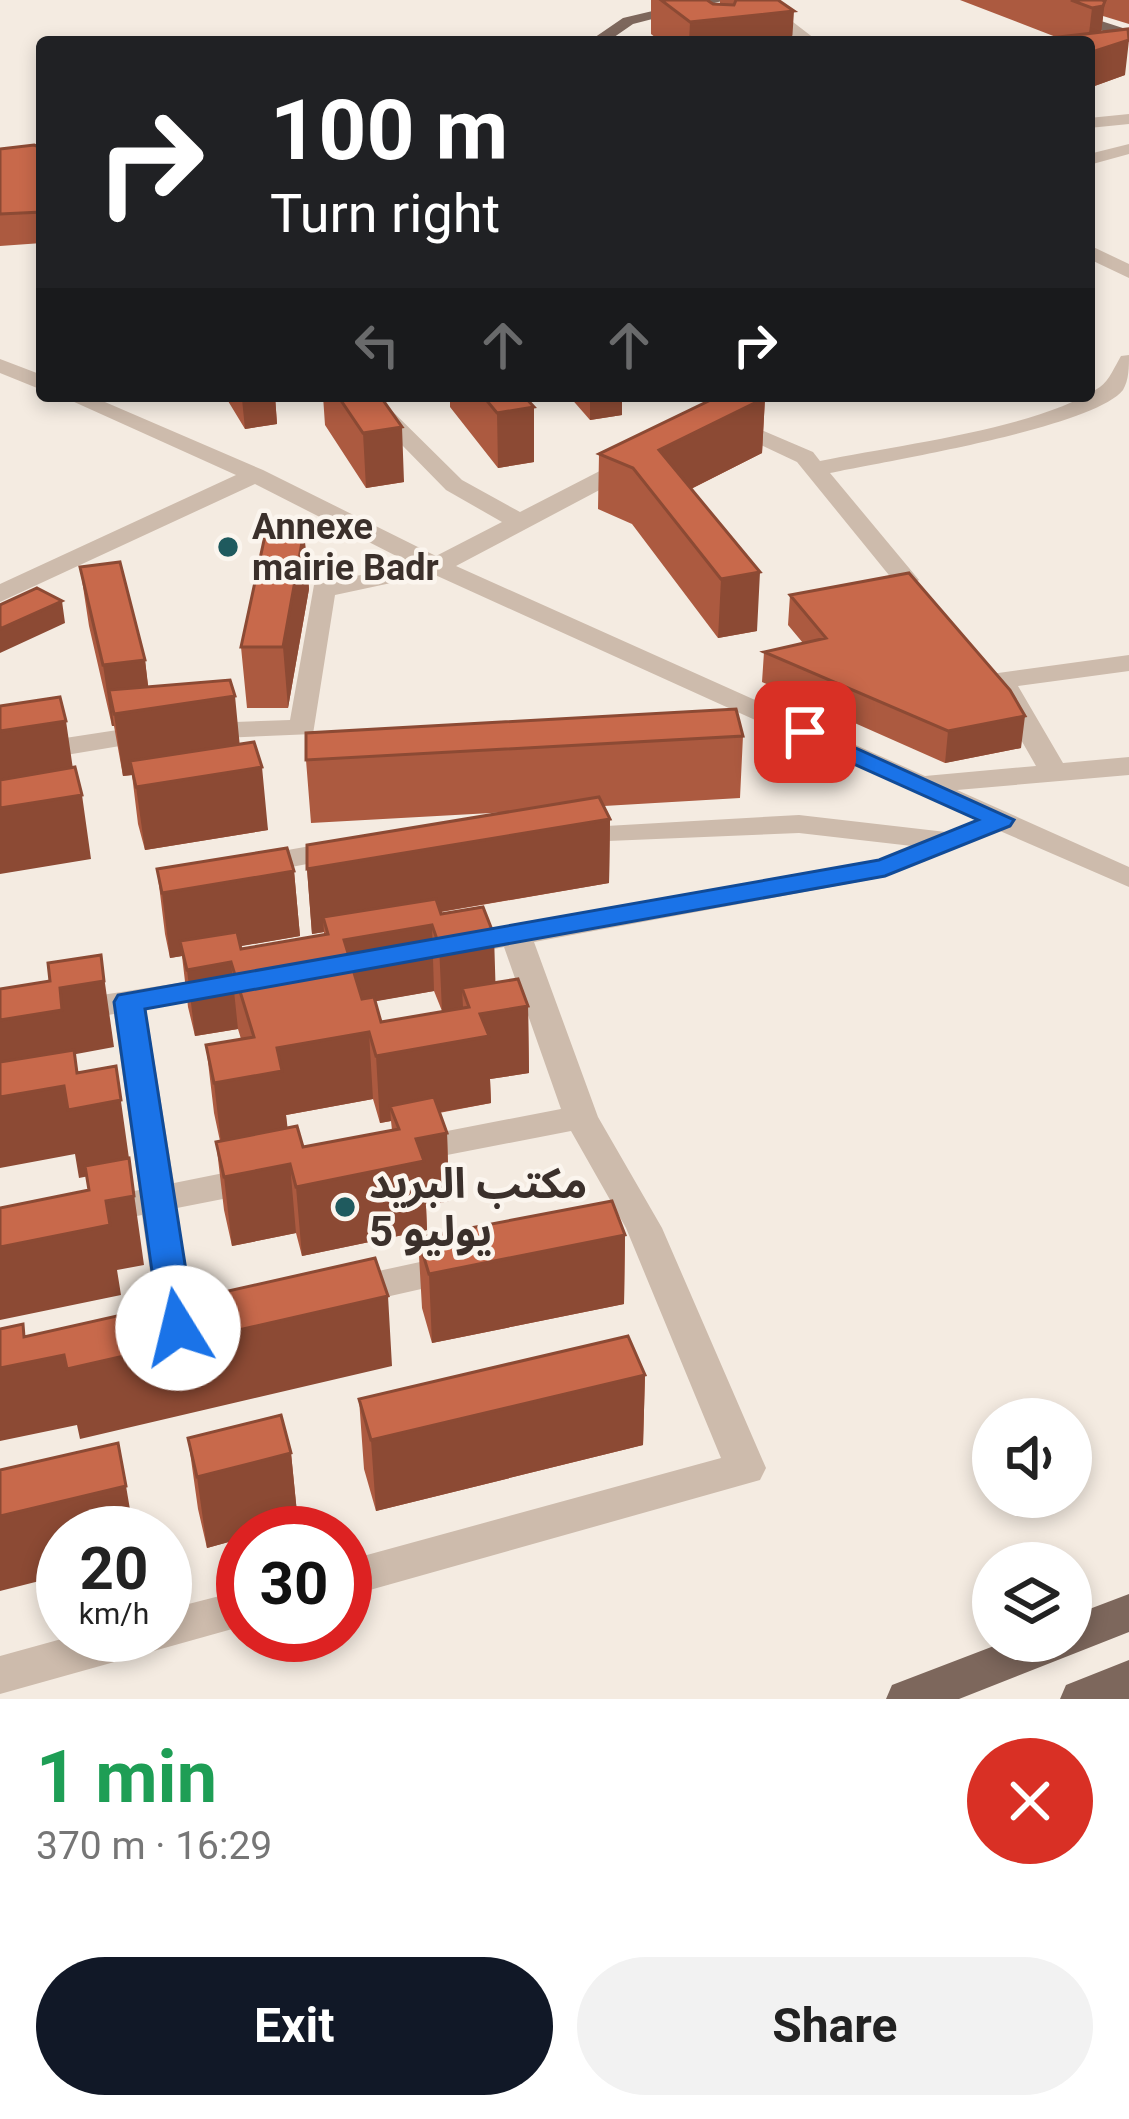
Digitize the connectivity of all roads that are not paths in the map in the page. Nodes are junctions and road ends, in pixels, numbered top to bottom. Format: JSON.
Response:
{"nodes":[{"id":1,"x":718,"y":0,"type":"edge"},
{"id":2,"x":1004,"y":0,"type":"edge"},
{"id":3,"x":1021,"y":0,"type":"edge"},
{"id":4,"x":691,"y":8,"type":"edge"},
{"id":5,"x":775,"y":15,"type":"edge"},
{"id":6,"x":608,"y":36,"type":"edge"},
{"id":7,"x":804,"y":36,"type":"edge"},
{"id":8,"x":1129,"y":39,"type":"edge"},
{"id":9,"x":1129,"y":119,"type":"edge"},
{"id":10,"x":1095,"y":122,"type":"edge"},
{"id":11,"x":1129,"y":149,"type":"edge"},
{"id":12,"x":1095,"y":158,"type":"edge"},
{"id":13,"x":1095,"y":254,"type":"edge"},
{"id":14,"x":1129,"y":272,"type":"edge"},
{"id":15,"x":1129,"y":361,"type":"edge"},
{"id":16,"x":0,"y":365,"type":"edge"},
{"id":17,"x":36,"y":380,"type":"edge"},
{"id":18,"x":1095,"y":397,"type":"edge"},
{"id":19,"x":86,"y":402,"type":"edge"},
{"id":20,"x":371,"y":402,"type":"edge"},
{"id":21,"x":1084,"y":402,"type":"edge"},
{"id":22,"x":746,"y":404,"type":"edge"},
{"id":23,"x":659,"y":449,"type":"edge"},
{"id":24,"x":815,"y":469,"type":"junction"},
{"id":25,"x":255,"y":475,"type":"junction"},
{"id":26,"x":520,"y":522,"type":"junction"},
{"id":27,"x":436,"y":566,"type":"junction"},
{"id":28,"x":906,"y":580,"type":"edge"},
{"id":29,"x":0,"y":594,"type":"edge"},
{"id":30,"x":1129,"y":663,"type":"edge"},
{"id":31,"x":0,"y":757,"type":"edge"},
{"id":32,"x":1129,"y":766,"type":"edge"},
{"id":33,"x":1088,"y":770,"type":"junction"},
{"id":34,"x":1054,"y":772,"type":"junction"},
{"id":35,"x":921,"y":784,"type":"junction"},
{"id":36,"x":1129,"y":785,"type":"edge"},
{"id":37,"x":1001,"y":820,"type":"junction"},
{"id":38,"x":546,"y":838,"type":"edge"},
{"id":39,"x":950,"y":842,"type":"junction"},
{"id":40,"x":381,"y":847,"type":"edge"},
{"id":41,"x":237,"y":868,"type":"edge"},
{"id":42,"x":1129,"y":878,"type":"edge"},
{"id":43,"x":516,"y":937,"type":"junction"},
{"id":44,"x":424,"y":952,"type":"edge"},
{"id":45,"x":265,"y":979,"type":"edge"},
{"id":46,"x":129,"y":1002,"type":"junction"},
{"id":47,"x":0,"y":1022,"type":"edge"},
{"id":48,"x":581,"y":1117,"type":"junction"},
{"id":49,"x":370,"y":1158,"type":"edge"},
{"id":50,"x":299,"y":1172,"type":"edge"},
{"id":51,"x":158,"y":1199,"type":"junction"},
{"id":52,"x":68,"y":1217,"type":"edge"},
{"id":53,"x":644,"y":1228,"type":"junction"},
{"id":54,"x":598,"y":1238,"type":"edge"},
{"id":55,"x":504,"y":1258,"type":"edge"},
{"id":56,"x":317,"y":1298,"type":"edge"},
{"id":57,"x":224,"y":1318,"type":"edge"},
{"id":58,"x":178,"y":1328,"type":"junction"},
{"id":59,"x":133,"y":1338,"type":"edge"},
{"id":60,"x":372,"y":1572,"type":"edge"},
{"id":61,"x":1129,"y":1613,"type":"edge"},
{"id":62,"x":1092,"y":1627,"type":"edge"},
{"id":63,"x":47,"y":1662,"type":"edge"},
{"id":64,"x":1003,"y":1662,"type":"edge"},
{"id":65,"x":0,"y":1675,"type":"edge"},
{"id":66,"x":1129,"y":1680,"type":"edge"},
{"id":67,"x":908,"y":1699,"type":"edge"},
{"id":68,"x":1082,"y":1699,"type":"edge"}],
"edges":[{"from":1,"to":4,"type":"main road"},
{"from":2,"to":8,"type":"main road"},
{"from":3,"to":8,"type":"main road"},
{"from":4,"to":6,"type":"main road"},
{"from":5,"to":7,"type":"street"},
{"from":9,"to":10,"type":"street"},
{"from":11,"to":12,"type":"street"},
{"from":13,"to":14,"type":"street"},
{"from":15,"to":18,"type":"street"},
{"from":16,"to":17,"type":"street"},
{"from":19,"to":25,"type":"street"},
{"from":20,"to":26,"type":"street"},
{"from":21,"to":24,"type":"street"},
{"from":22,"to":24,"type":"street"},
{"from":23,"to":26,"type":"street"},
{"from":24,"to":28,"type":"street"},
{"from":25,"to":27,"type":"street"},
{"from":25,"to":29,"type":"street"},
{"from":26,"to":27,"type":"street"},
{"from":27,"to":31,"type":"street"},
{"from":27,"to":35,"type":"street"},
{"from":30,"to":34,"type":"street"},
{"from":32,"to":33,"type":"street"},
{"from":33,"to":34,"type":"street"},
{"from":33,"to":36,"type":"street"},
{"from":34,"to":35,"type":"street"},
{"from":35,"to":37,"type":"street"},
{"from":37,"to":39,"type":"street"},
{"from":37,"to":42,"type":"street"},
{"from":38,"to":39,"type":"street"},
{"from":39,"to":43,"type":"street"},
{"from":40,"to":41,"type":"street"},
{"from":43,"to":44,"type":"street"},
{"from":43,"to":48,"type":"street"},
{"from":45,"to":46,"type":"street"},
{"from":46,"to":47,"type":"street"},
{"from":46,"to":51,"type":"street"},
{"from":48,"to":49,"type":"street"},
{"from":48,"to":53,"type":"street"},
{"from":50,"to":51,"type":"street"},
{"from":51,"to":52,"type":"street"},
{"from":51,"to":58,"type":"street"},
{"from":53,"to":54,"type":"street"},
{"from":53,"to":60,"type":"street"},
{"from":55,"to":56,"type":"street"},
{"from":57,"to":58,"type":"street"},
{"from":58,"to":59,"type":"street"},
{"from":61,"to":62,"type":"main road"},
{"from":63,"to":65,"type":"street"},
{"from":64,"to":67,"type":"main road"},
{"from":66,"to":68,"type":"main road"}]}
